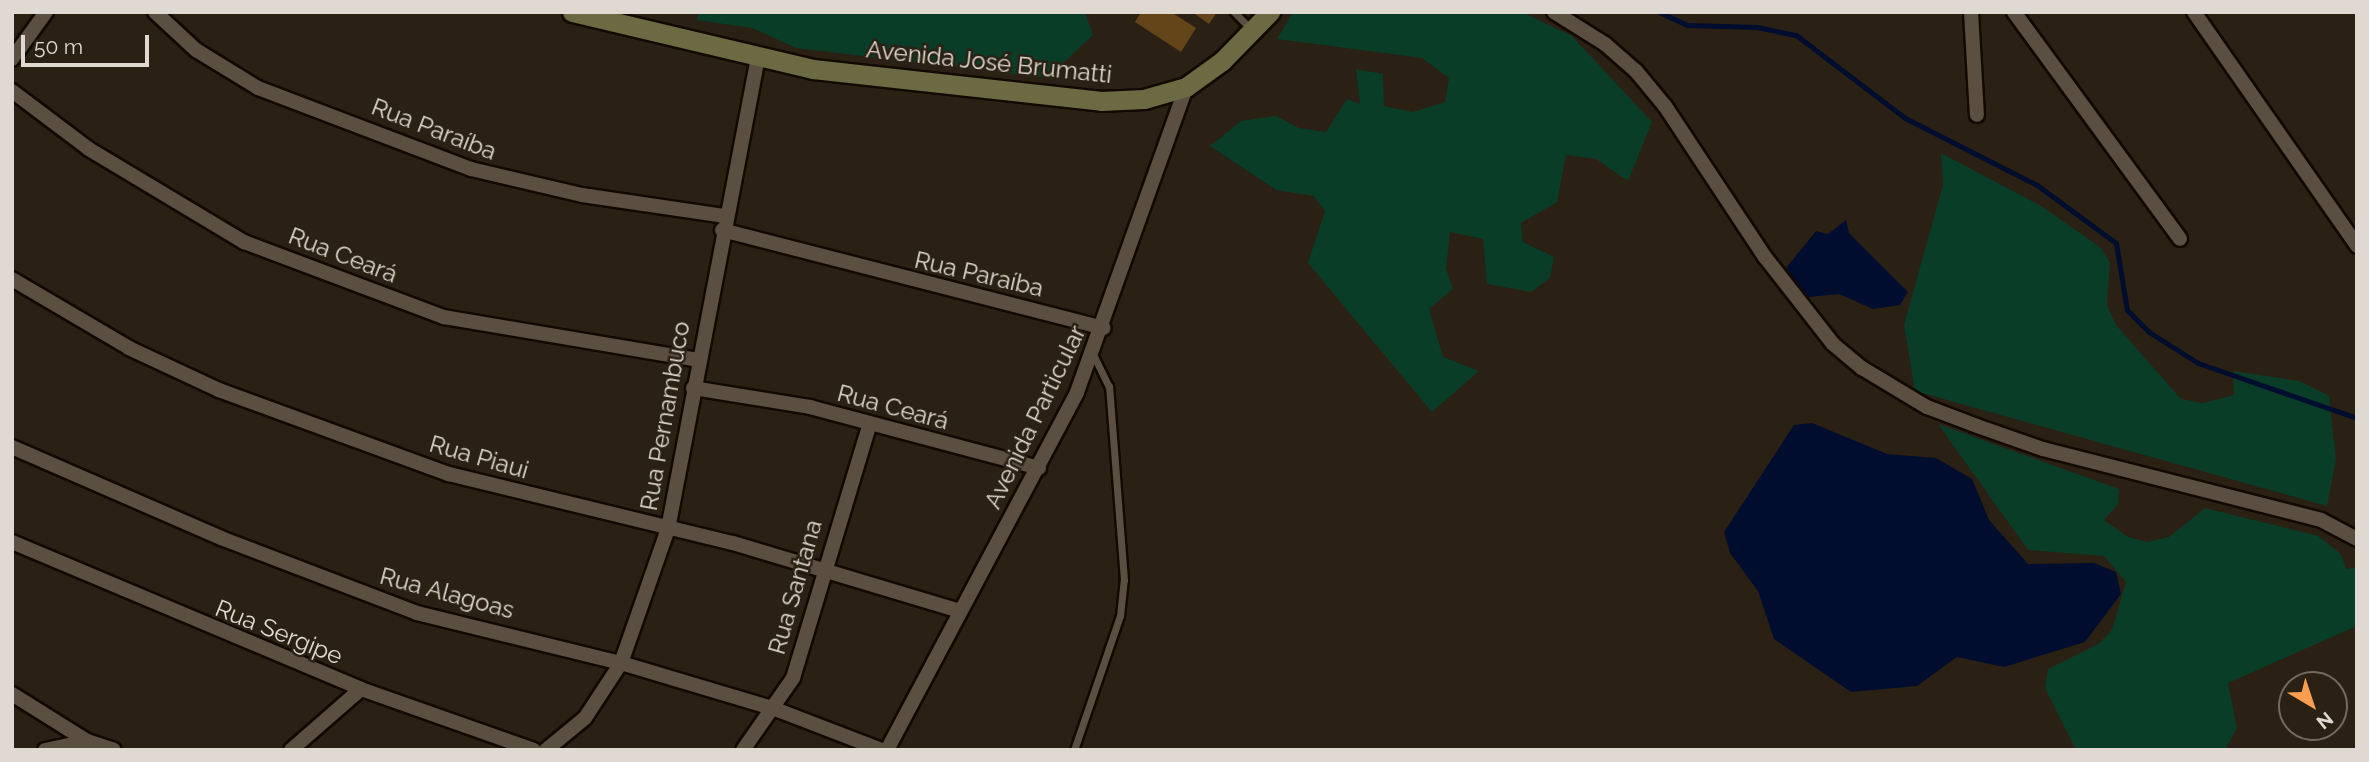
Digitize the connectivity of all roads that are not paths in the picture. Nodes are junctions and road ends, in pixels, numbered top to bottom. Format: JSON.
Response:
{"nodes":[{"id":1,"x":46,"y":12,"type":"edge"},
{"id":2,"x":155,"y":12,"type":"edge"},
{"id":3,"x":572,"y":12,"type":"edge"},
{"id":4,"x":1270,"y":12,"type":"edge"},
{"id":5,"x":1554,"y":12,"type":"edge"},
{"id":6,"x":1971,"y":12,"type":"edge"},
{"id":7,"x":2014,"y":12,"type":"edge"},
{"id":8,"x":2194,"y":12,"type":"edge"},
{"id":9,"x":1236,"y":13,"type":"edge"},
{"id":10,"x":1255,"y":32,"type":"junction"},
{"id":11,"x":758,"y":58,"type":"junction"},
{"id":12,"x":12,"y":59,"type":"edge"},
{"id":13,"x":1186,"y":87,"type":"junction"},
{"id":14,"x":12,"y":91,"type":"edge"},
{"id":15,"x":1977,"y":115,"type":"dead end"},
{"id":16,"x":724,"y":223,"type":"junction"},
{"id":17,"x":2180,"y":239,"type":"dead end"},
{"id":18,"x":2357,"y":246,"type":"edge"},
{"id":19,"x":12,"y":278,"type":"edge"},
{"id":20,"x":1104,"y":328,"type":"junction"},
{"id":21,"x":1093,"y":354,"type":"junction"},
{"id":22,"x":698,"y":360,"type":"junction"},
{"id":23,"x":693,"y":388,"type":"junction"},
{"id":24,"x":869,"y":426,"type":"junction"},
{"id":25,"x":12,"y":447,"type":"edge"},
{"id":26,"x":1039,"y":468,"type":"junction"},
{"id":27,"x":668,"y":529,"type":"junction"},
{"id":28,"x":2357,"y":539,"type":"edge"},
{"id":29,"x":12,"y":542,"type":"edge"},
{"id":30,"x":822,"y":568,"type":"junction"},
{"id":31,"x":959,"y":611,"type":"junction"},
{"id":32,"x":621,"y":663,"type":"junction"},
{"id":33,"x":361,"y":689,"type":"junction"},
{"id":34,"x":12,"y":694,"type":"edge"},
{"id":35,"x":775,"y":709,"type":"junction"},
{"id":36,"x":87,"y":741,"type":"junction"},
{"id":37,"x":45,"y":750,"type":"edge"},
{"id":38,"x":114,"y":750,"type":"edge"},
{"id":39,"x":291,"y":750,"type":"edge"},
{"id":40,"x":534,"y":750,"type":"edge"},
{"id":41,"x":546,"y":750,"type":"edge"},
{"id":42,"x":743,"y":750,"type":"edge"},
{"id":43,"x":882,"y":750,"type":"edge"},
{"id":44,"x":887,"y":750,"type":"edge"},
{"id":45,"x":1074,"y":750,"type":"edge"}],
"edges":[{"from":1,"to":12,"type":"street"},
{"from":2,"to":16,"type":"street","name":"Rua Paraíba"},
{"from":3,"to":11,"type":"main road","name":"Avenida José Brumatti"},
{"from":4,"to":10,"type":"main road","name":"Avenida José Brumatti"},
{"from":5,"to":28,"type":"street"},
{"from":6,"to":15,"type":"street"},
{"from":7,"to":17,"type":"street"},
{"from":8,"to":18,"type":"street"},
{"from":9,"to":10,"type":"lane"},
{"from":10,"to":13,"type":"main road","name":"Avenida José Brumatti"},
{"from":11,"to":13,"type":"main road","name":"Avenida José Brumatti"},
{"from":11,"to":16,"type":"street","name":"Rua Pernambuco"},
{"from":13,"to":20,"type":"street","name":"Avenida Particular"},
{"from":14,"to":22,"type":"street","name":"Rua Ceará"},
{"from":16,"to":20,"type":"street","name":"Rua Paraíba"},
{"from":16,"to":22,"type":"street","name":"Rua Pernambuco"},
{"from":19,"to":27,"type":"street","name":"Rua Piaui"},
{"from":20,"to":21,"type":"street","name":"Avenida Particular"},
{"from":21,"to":26,"type":"street","name":"Avenida Particular"},
{"from":21,"to":45,"type":"lane"},
{"from":22,"to":23,"type":"street","name":"Rua Pernambuco"},
{"from":23,"to":24,"type":"street","name":"Rua Ceará"},
{"from":23,"to":27,"type":"street","name":"Rua Pernambuco"},
{"from":24,"to":26,"type":"street","name":"Rua Ceará"},
{"from":24,"to":30,"type":"street","name":"Rua Santana"},
{"from":25,"to":32,"type":"street","name":"Rua Alagoas"},
{"from":26,"to":31,"type":"street","name":"Avenida Particular"},
{"from":27,"to":30,"type":"street","name":"Rua Piaui"},
{"from":27,"to":32,"type":"street","name":"Rua Pernambuco"},
{"from":29,"to":33,"type":"street","name":"Rua Sergipe"},
{"from":30,"to":31,"type":"street","name":"Rua Piaui"},
{"from":30,"to":35,"type":"street","name":"Rua Santana"},
{"from":31,"to":44,"type":"street","name":"Avenida Particular"},
{"from":32,"to":35,"type":"street","name":"Rua Alagoas"},
{"from":32,"to":41,"type":"street","name":"Rua Pernambuco"},
{"from":33,"to":39,"type":"street"},
{"from":33,"to":40,"type":"street","name":"Rua Sergipe"},
{"from":34,"to":36,"type":"street"},
{"from":35,"to":42,"type":"street","name":"Rua Santana"},
{"from":35,"to":43,"type":"street","name":"Rua Alagoas"},
{"from":36,"to":37,"type":"street"},
{"from":36,"to":38,"type":"street"}]}
